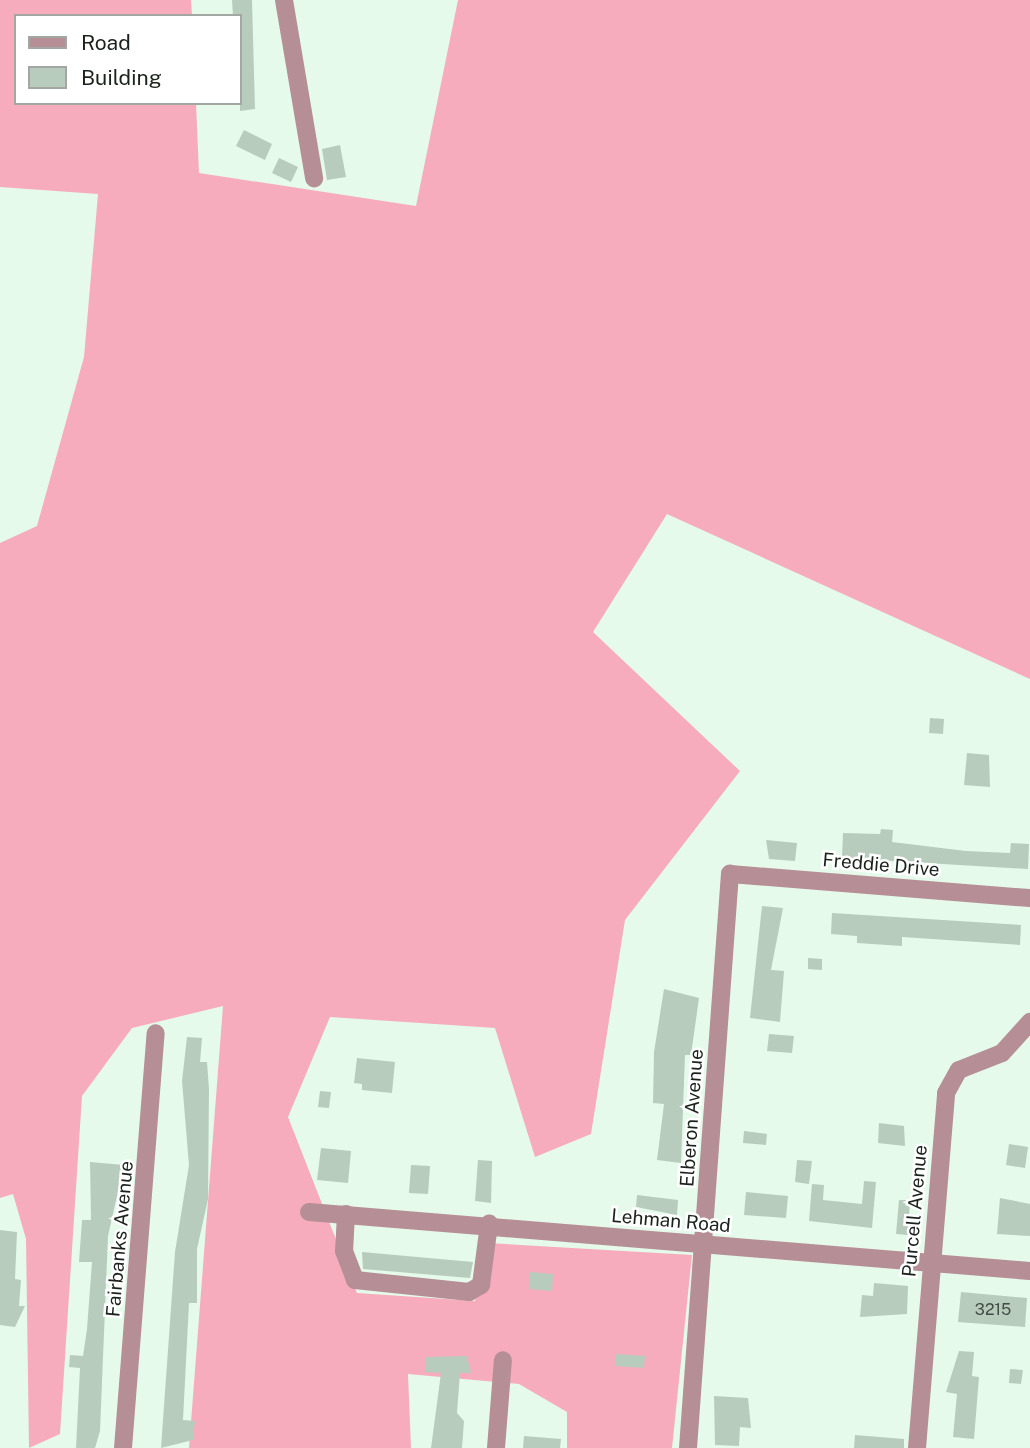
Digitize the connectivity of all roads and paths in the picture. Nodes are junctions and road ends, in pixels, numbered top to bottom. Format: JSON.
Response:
{"nodes":[{"id":1,"x":284,"y":0,"type":"edge"},
{"id":2,"x":314,"y":178,"type":"dead end"},
{"id":3,"x":730,"y":874,"type":"joint"},
{"id":4,"x":1030,"y":898,"type":"edge"},
{"id":5,"x":1030,"y":1022,"type":"edge"},
{"id":6,"x":156,"y":1033,"type":"dead end"},
{"id":7,"x":309,"y":1212,"type":"dead end"},
{"id":8,"x":346,"y":1214,"type":"junction"},
{"id":9,"x":489,"y":1224,"type":"junction"},
{"id":10,"x":704,"y":1245,"type":"junction"},
{"id":11,"x":931,"y":1262,"type":"junction"},
{"id":12,"x":1030,"y":1271,"type":"edge"},
{"id":13,"x":503,"y":1360,"type":"dead end"},
{"id":14,"x":123,"y":1448,"type":"edge"},
{"id":15,"x":496,"y":1448,"type":"edge"},
{"id":16,"x":688,"y":1448,"type":"edge"},
{"id":17,"x":917,"y":1448,"type":"edge"}],
"edges":[{"from":1,"to":2,"type":"street"},
{"from":3,"to":4,"type":"street","name":"Freddie Drive"},
{"from":3,"to":10,"type":"street","name":"Elberon Avenue"},
{"from":5,"to":11,"type":"street","name":"Purcell Avenue"},
{"from":6,"to":14,"type":"street","name":"Fairbanks Avenue"},
{"from":7,"to":8,"type":"street","name":"Lehman Road"},
{"from":8,"to":9,"type":"street","name":"Lehman Road"},
{"from":8,"to":9,"type":"street"},
{"from":9,"to":10,"type":"street","name":"Lehman Road"},
{"from":10,"to":11,"type":"street","name":"Lehman Road"},
{"from":10,"to":16,"type":"street","name":"Elberon Avenue"},
{"from":11,"to":12,"type":"street","name":"Lehman Road"},
{"from":11,"to":17,"type":"street","name":"Purcell Avenue"},
{"from":13,"to":15,"type":"street"}]}
